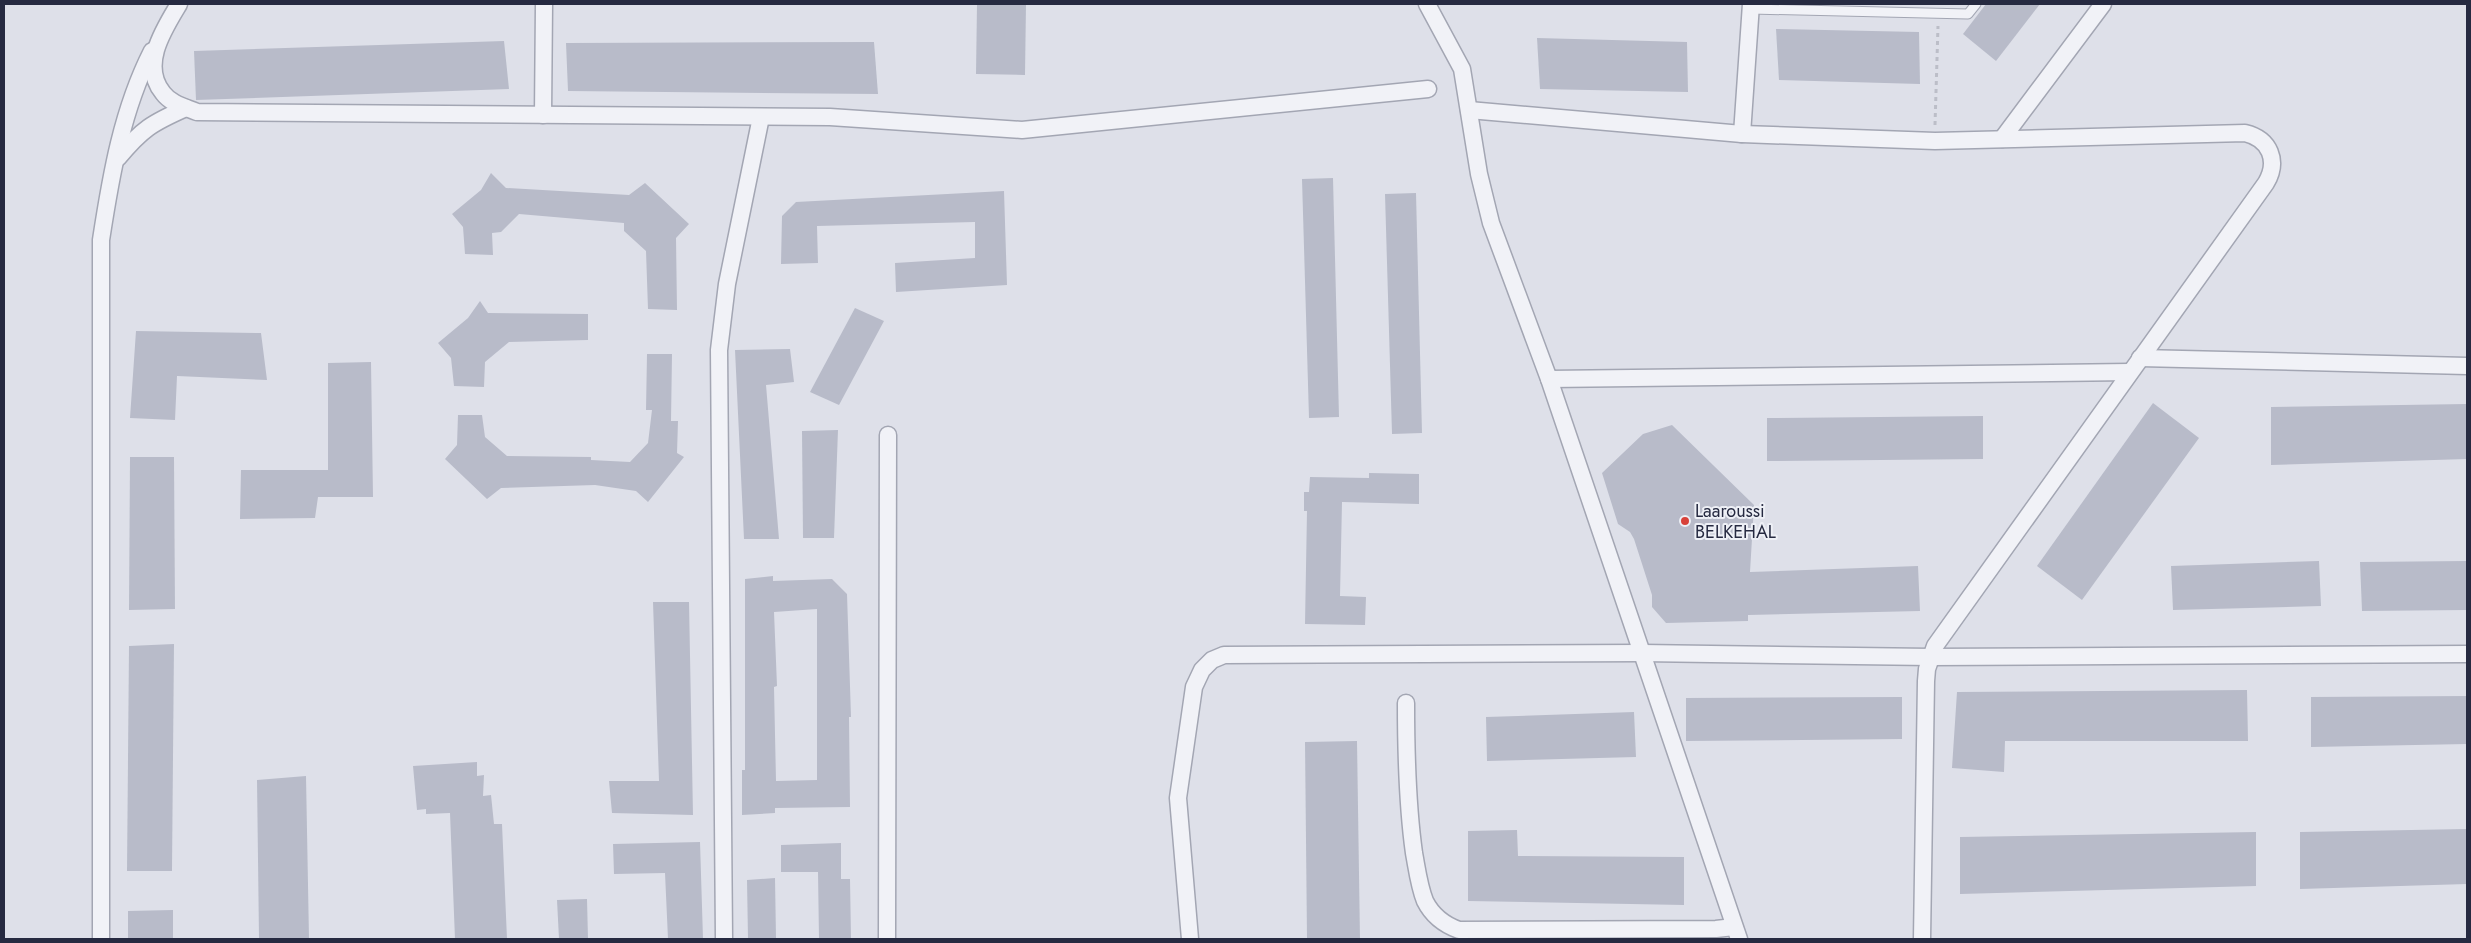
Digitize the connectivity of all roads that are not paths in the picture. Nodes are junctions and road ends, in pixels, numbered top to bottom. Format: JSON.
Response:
{"nodes":[{"id":1,"x":179,"y":4,"type":"edge"},
{"id":2,"x":544,"y":4,"type":"edge"},
{"id":3,"x":1427,"y":4,"type":"edge"},
{"id":4,"x":1976,"y":4,"type":"edge"},
{"id":5,"x":2103,"y":4,"type":"edge"},
{"id":6,"x":1751,"y":6,"type":"edge"},
{"id":7,"x":160,"y":36,"type":"junction"},
{"id":8,"x":1428,"y":89,"type":"dead end"},
{"id":9,"x":186,"y":108,"type":"junction"},
{"id":10,"x":1469,"y":110,"type":"junction"},
{"id":11,"x":544,"y":115,"type":"junction"},
{"id":12,"x":761,"y":117,"type":"junction"},
{"id":13,"x":1742,"y":134,"type":"junction"},
{"id":14,"x":2002,"y":139,"type":"junction"},
{"id":15,"x":113,"y":163,"type":"junction"},
{"id":16,"x":2140,"y":358,"type":"junction"},
{"id":17,"x":2467,"y":366,"type":"edge"},
{"id":18,"x":2130,"y":372,"type":"junction"},
{"id":19,"x":1549,"y":379,"type":"junction"},
{"id":20,"x":888,"y":435,"type":"dead end"},
{"id":21,"x":1642,"y":653,"type":"junction"},
{"id":22,"x":2467,"y":654,"type":"edge"},
{"id":23,"x":1930,"y":657,"type":"junction"},
{"id":24,"x":1406,"y":703,"type":"dead end"},
{"id":25,"x":1736,"y":933,"type":"edge"},
{"id":26,"x":101,"y":939,"type":"edge"},
{"id":27,"x":724,"y":939,"type":"edge"},
{"id":28,"x":887,"y":939,"type":"edge"},
{"id":29,"x":1190,"y":939,"type":"edge"},
{"id":30,"x":1922,"y":939,"type":"edge"}],
"edges":[{"from":1,"to":7,"type":"street"},
{"from":2,"to":11,"type":"street"},
{"from":3,"to":10,"type":"street"},
{"from":4,"to":6,"type":"lane"},
{"from":5,"to":14,"type":"street"},
{"from":6,"to":13,"type":"street"},
{"from":7,"to":9,"type":"street"},
{"from":7,"to":15,"type":"street"},
{"from":8,"to":12,"type":"street"},
{"from":9,"to":11,"type":"street"},
{"from":9,"to":15,"type":"street"},
{"from":10,"to":13,"type":"street"},
{"from":10,"to":19,"type":"street"},
{"from":11,"to":12,"type":"street"},
{"from":12,"to":27,"type":"street"},
{"from":13,"to":14,"type":"street"},
{"from":14,"to":16,"type":"street"},
{"from":15,"to":26,"type":"street"},
{"from":16,"to":17,"type":"street"},
{"from":16,"to":18,"type":"street"},
{"from":18,"to":19,"type":"street"},
{"from":18,"to":23,"type":"street"},
{"from":19,"to":21,"type":"street"},
{"from":20,"to":28,"type":"street"},
{"from":21,"to":23,"type":"street"},
{"from":21,"to":25,"type":"street"},
{"from":21,"to":29,"type":"street"},
{"from":22,"to":23,"type":"street"},
{"from":23,"to":30,"type":"street"},
{"from":24,"to":25,"type":"street"}]}
